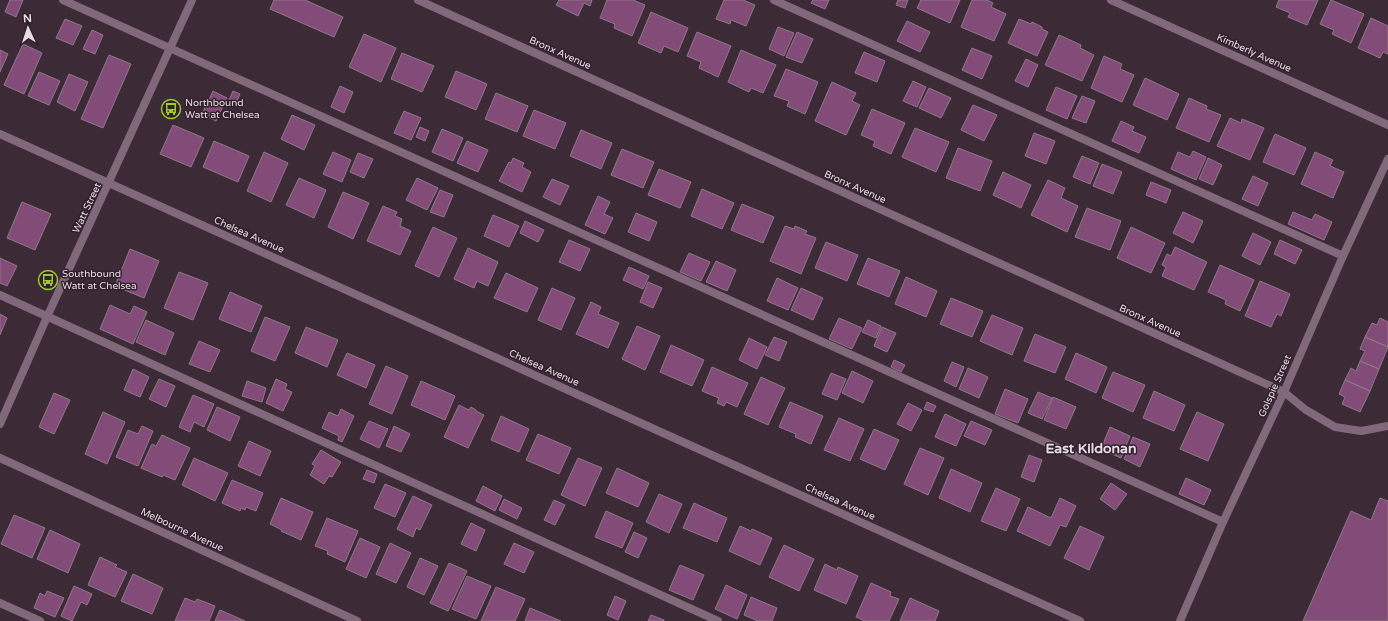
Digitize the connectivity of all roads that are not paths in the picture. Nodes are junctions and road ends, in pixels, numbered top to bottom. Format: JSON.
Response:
{"nodes":[{"id":1,"x":63,"y":0,"type":"edge"},
{"id":2,"x":192,"y":0,"type":"edge"},
{"id":3,"x":418,"y":0,"type":"edge"},
{"id":4,"x":774,"y":0,"type":"edge"},
{"id":5,"x":1111,"y":0,"type":"edge"},
{"id":6,"x":171,"y":49,"type":"junction"},
{"id":7,"x":1388,"y":125,"type":"edge"},
{"id":8,"x":0,"y":134,"type":"edge"},
{"id":9,"x":1388,"y":159,"type":"edge"},
{"id":10,"x":109,"y":183,"type":"junction"},
{"id":11,"x":1343,"y":256,"type":"junction"},
{"id":12,"x":0,"y":295,"type":"edge"},
{"id":13,"x":47,"y":317,"type":"junction"},
{"id":14,"x":1284,"y":392,"type":"junction"},
{"id":15,"x":0,"y":424,"type":"edge"},
{"id":16,"x":1388,"y":426,"type":"edge"},
{"id":17,"x":0,"y":458,"type":"edge"},
{"id":18,"x":1223,"y":522,"type":"junction"},
{"id":19,"x":0,"y":603,"type":"edge"},
{"id":20,"x":40,"y":621,"type":"edge"},
{"id":21,"x":356,"y":621,"type":"edge"},
{"id":22,"x":718,"y":621,"type":"edge"},
{"id":23,"x":1080,"y":621,"type":"edge"},
{"id":24,"x":1180,"y":621,"type":"edge"}],
"edges":[{"from":1,"to":6,"type":"street"},
{"from":2,"to":6,"type":"street","name":"Watt Street"},
{"from":3,"to":14,"type":"street","name":"Bronx Avenue"},
{"from":4,"to":11,"type":"street"},
{"from":5,"to":7,"type":"street","name":"Kimberly Avenue"},
{"from":6,"to":10,"type":"street","name":"Watt Street"},
{"from":6,"to":18,"type":"street"},
{"from":8,"to":10,"type":"street","name":"Chelsea Avenue"},
{"from":9,"to":11,"type":"street","name":"Golspie Street"},
{"from":10,"to":13,"type":"street","name":"Watt Street"},
{"from":10,"to":23,"type":"street","name":"Chelsea Avenue"},
{"from":11,"to":14,"type":"street","name":"Golspie Street"},
{"from":12,"to":13,"type":"street"},
{"from":13,"to":15,"type":"street","name":"Watt Street"},
{"from":13,"to":22,"type":"street"},
{"from":14,"to":16,"type":"street","name":"Bronx Avenue"},
{"from":14,"to":18,"type":"street","name":"Golspie Street"},
{"from":17,"to":21,"type":"street","name":"Melbourne Avenue"},
{"from":18,"to":24,"type":"street","name":"Golspie Street"},
{"from":19,"to":20,"type":"street"}]}
